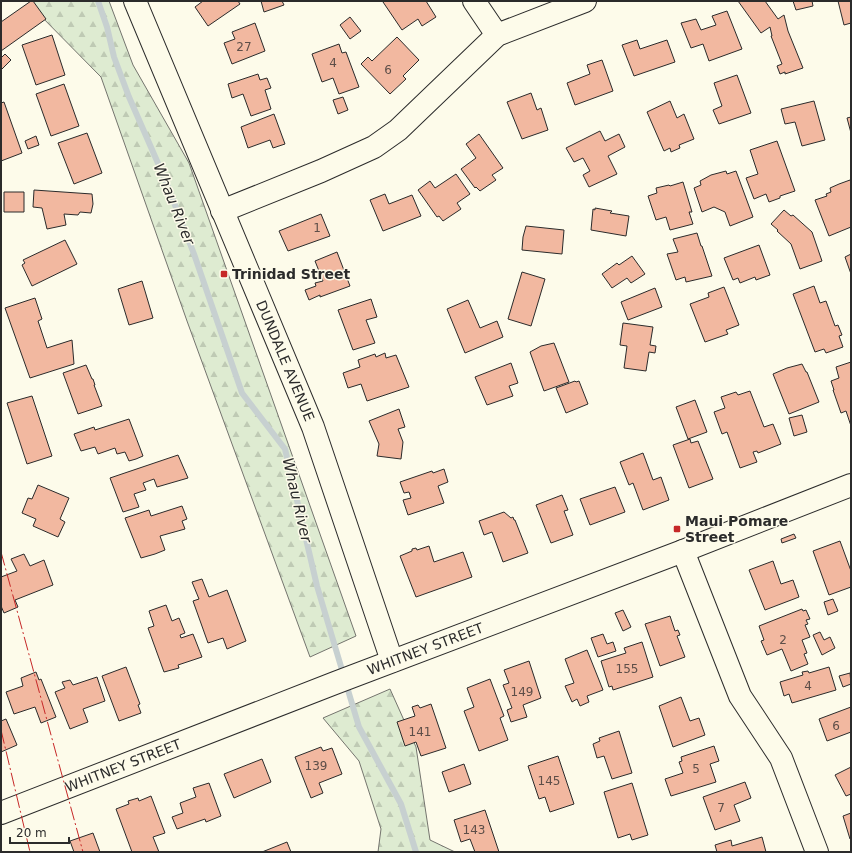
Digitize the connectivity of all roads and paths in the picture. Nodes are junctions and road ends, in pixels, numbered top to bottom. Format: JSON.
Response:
{"nodes":[{"id":1,"x":135,"y":1,"type":"edge"},
{"id":2,"x":474,"y":1,"type":"edge"},
{"id":3,"x":585,"y":1,"type":"edge"},
{"id":4,"x":497,"y":35,"type":"junction"},
{"id":5,"x":222,"y":211,"type":"junction"},
{"id":6,"x":851,"y":485,"type":"edge"},
{"id":7,"x":683,"y":551,"type":"junction"},
{"id":8,"x":392,"y":661,"type":"junction"},
{"id":9,"x":1,"y":813,"type":"edge"},
{"id":10,"x":817,"y":852,"type":"edge"}],
"edges":[{"from":1,"to":5,"type":"street","name":"DUNDALE AVENUE"},
{"from":2,"to":4,"type":"street"},
{"from":3,"to":4,"type":"street"},
{"from":4,"to":5,"type":"street"},
{"from":5,"to":8,"type":"street","name":"DUNDALE AVENUE"},
{"from":6,"to":7,"type":"street","name":"WHITNEY STREET"},
{"from":7,"to":8,"type":"street","name":"WHITNEY STREET"},
{"from":7,"to":10,"type":"street"},
{"from":8,"to":9,"type":"street","name":"WHITNEY STREET"}]}
